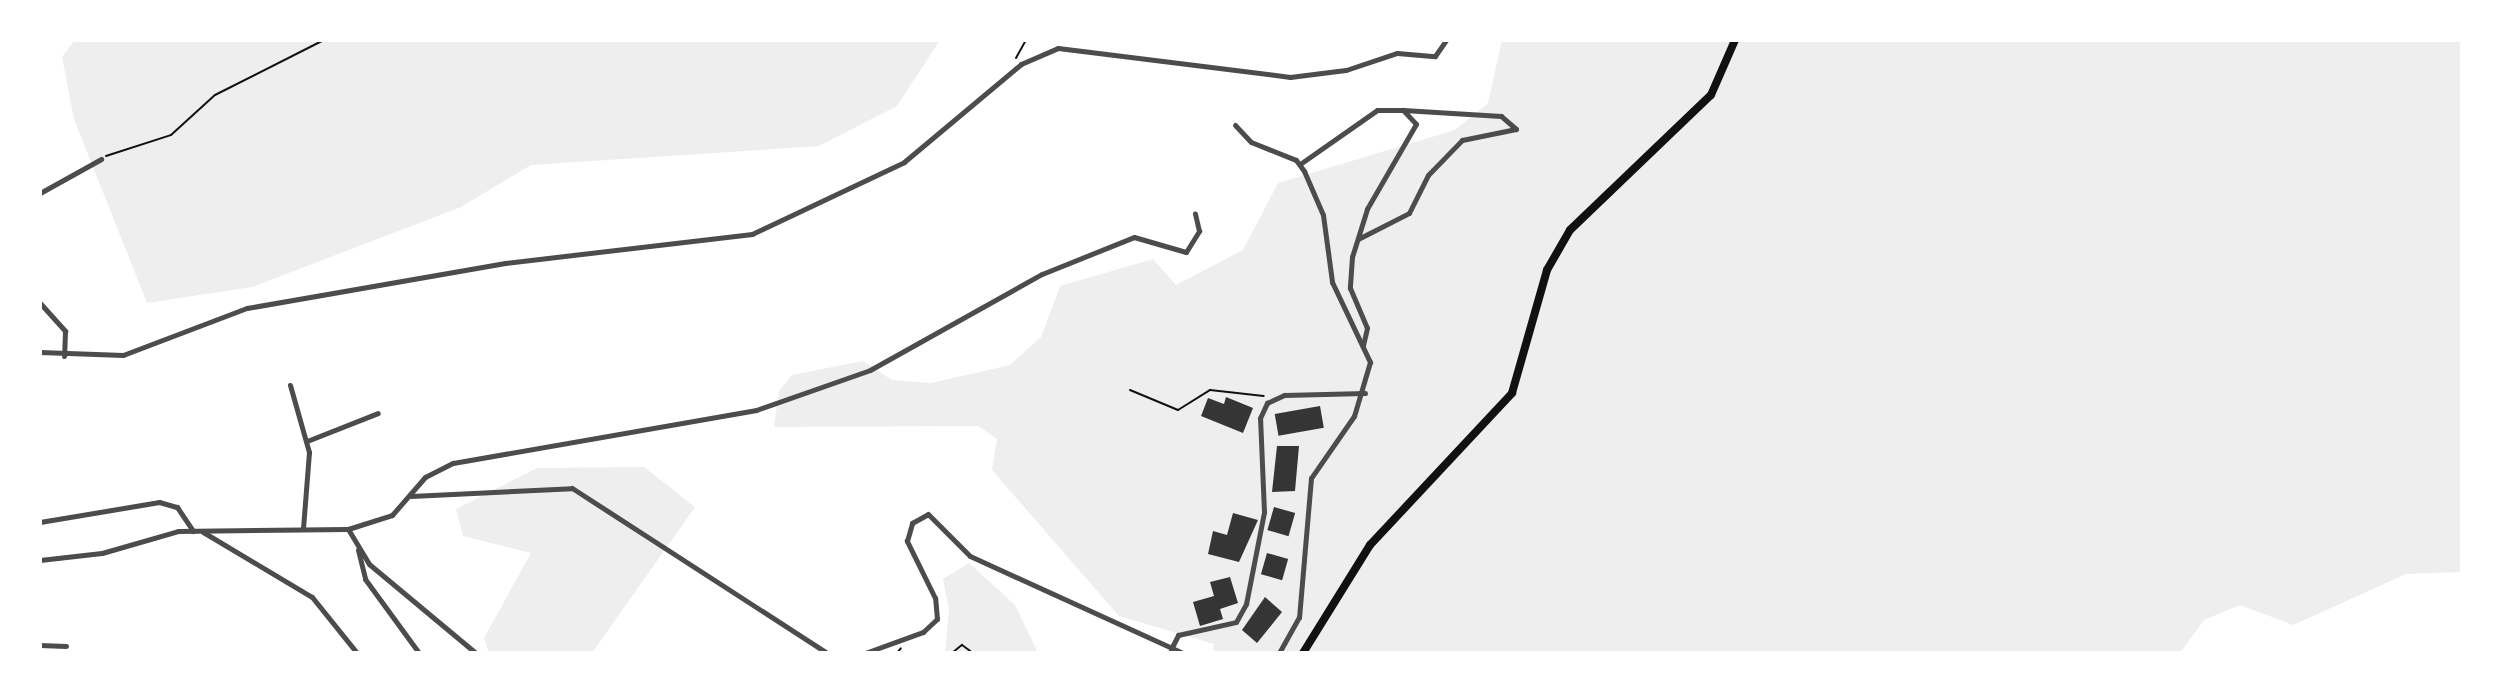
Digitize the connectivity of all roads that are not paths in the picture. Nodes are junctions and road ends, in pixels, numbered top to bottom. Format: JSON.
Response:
{"nodes":[{"id":1,"x":1446,"y":40,"type":"edge"},
{"id":2,"x":1735,"y":40,"type":"edge"},
{"id":3,"x":1403,"y":110,"type":"junction"},
{"id":4,"x":1235,"y":125,"type":"dead end"},
{"id":5,"x":101,"y":159,"type":"road end"},
{"id":6,"x":1300,"y":164,"type":"junction"},
{"id":7,"x":40,"y":193,"type":"edge"},
{"id":8,"x":1195,"y":213,"type":"dead end"},
{"id":9,"x":1358,"y":239,"type":"junction"},
{"id":10,"x":40,"y":303,"type":"edge"},
{"id":11,"x":1363,"y":346,"type":"junction"},
{"id":12,"x":40,"y":352,"type":"edge"},
{"id":13,"x":64,"y":356,"type":"junction"},
{"id":14,"x":290,"y":385,"type":"dead end"},
{"id":15,"x":1365,"y":393,"type":"junction"},
{"id":16,"x":378,"y":413,"type":"dead end"},
{"id":17,"x":307,"y":441,"type":"junction"},
{"id":18,"x":411,"y":496,"type":"junction"},
{"id":19,"x":40,"y":522,"type":"edge"},
{"id":20,"x":303,"y":528,"type":"junction"},
{"id":21,"x":348,"y":528,"type":"junction"},
{"id":22,"x":192,"y":531,"type":"junction"},
{"id":23,"x":202,"y":532,"type":"junction"},
{"id":24,"x":358,"y":547,"type":"junction"},
{"id":25,"x":40,"y":560,"type":"edge"},
{"id":26,"x":40,"y":645,"type":"edge"},
{"id":27,"x":66,"y":646,"type":"dead end"},
{"id":28,"x":1171,"y":649,"type":"junction"},
{"id":29,"x":357,"y":653,"type":"edge"},
{"id":30,"x":419,"y":653,"type":"edge"},
{"id":31,"x":476,"y":653,"type":"edge"},
{"id":32,"x":827,"y":653,"type":"edge"},
{"id":33,"x":865,"y":653,"type":"edge"},
{"id":34,"x":1182,"y":653,"type":"edge"},
{"id":35,"x":1279,"y":653,"type":"edge"},
{"id":36,"x":1303,"y":653,"type":"edge"}],
"edges":[{"from":1,"to":13,"type":"street"},
{"from":2,"to":36,"type":"main road"},
{"from":3,"to":6,"type":"street"},
{"from":3,"to":9,"type":"street"},
{"from":3,"to":9,"type":"street"},
{"from":4,"to":6,"type":"street"},
{"from":5,"to":7,"type":"street"},
{"from":6,"to":11,"type":"street"},
{"from":8,"to":18,"type":"street"},
{"from":9,"to":11,"type":"street"},
{"from":10,"to":13,"type":"street"},
{"from":11,"to":15,"type":"street"},
{"from":12,"to":13,"type":"street"},
{"from":14,"to":17,"type":"street"},
{"from":15,"to":28,"type":"street"},
{"from":15,"to":35,"type":"street"},
{"from":16,"to":17,"type":"street"},
{"from":17,"to":20,"type":"street"},
{"from":18,"to":21,"type":"street"},
{"from":18,"to":32,"type":"street"},
{"from":19,"to":22,"type":"street"},
{"from":20,"to":21,"type":"street"},
{"from":20,"to":23,"type":"street"},
{"from":21,"to":24,"type":"street"},
{"from":22,"to":23,"type":"street"},
{"from":22,"to":25,"type":"street"},
{"from":23,"to":29,"type":"street"},
{"from":24,"to":30,"type":"street"},
{"from":24,"to":31,"type":"street"},
{"from":26,"to":27,"type":"street"},
{"from":28,"to":33,"type":"street"},
{"from":28,"to":34,"type":"street"}]}
